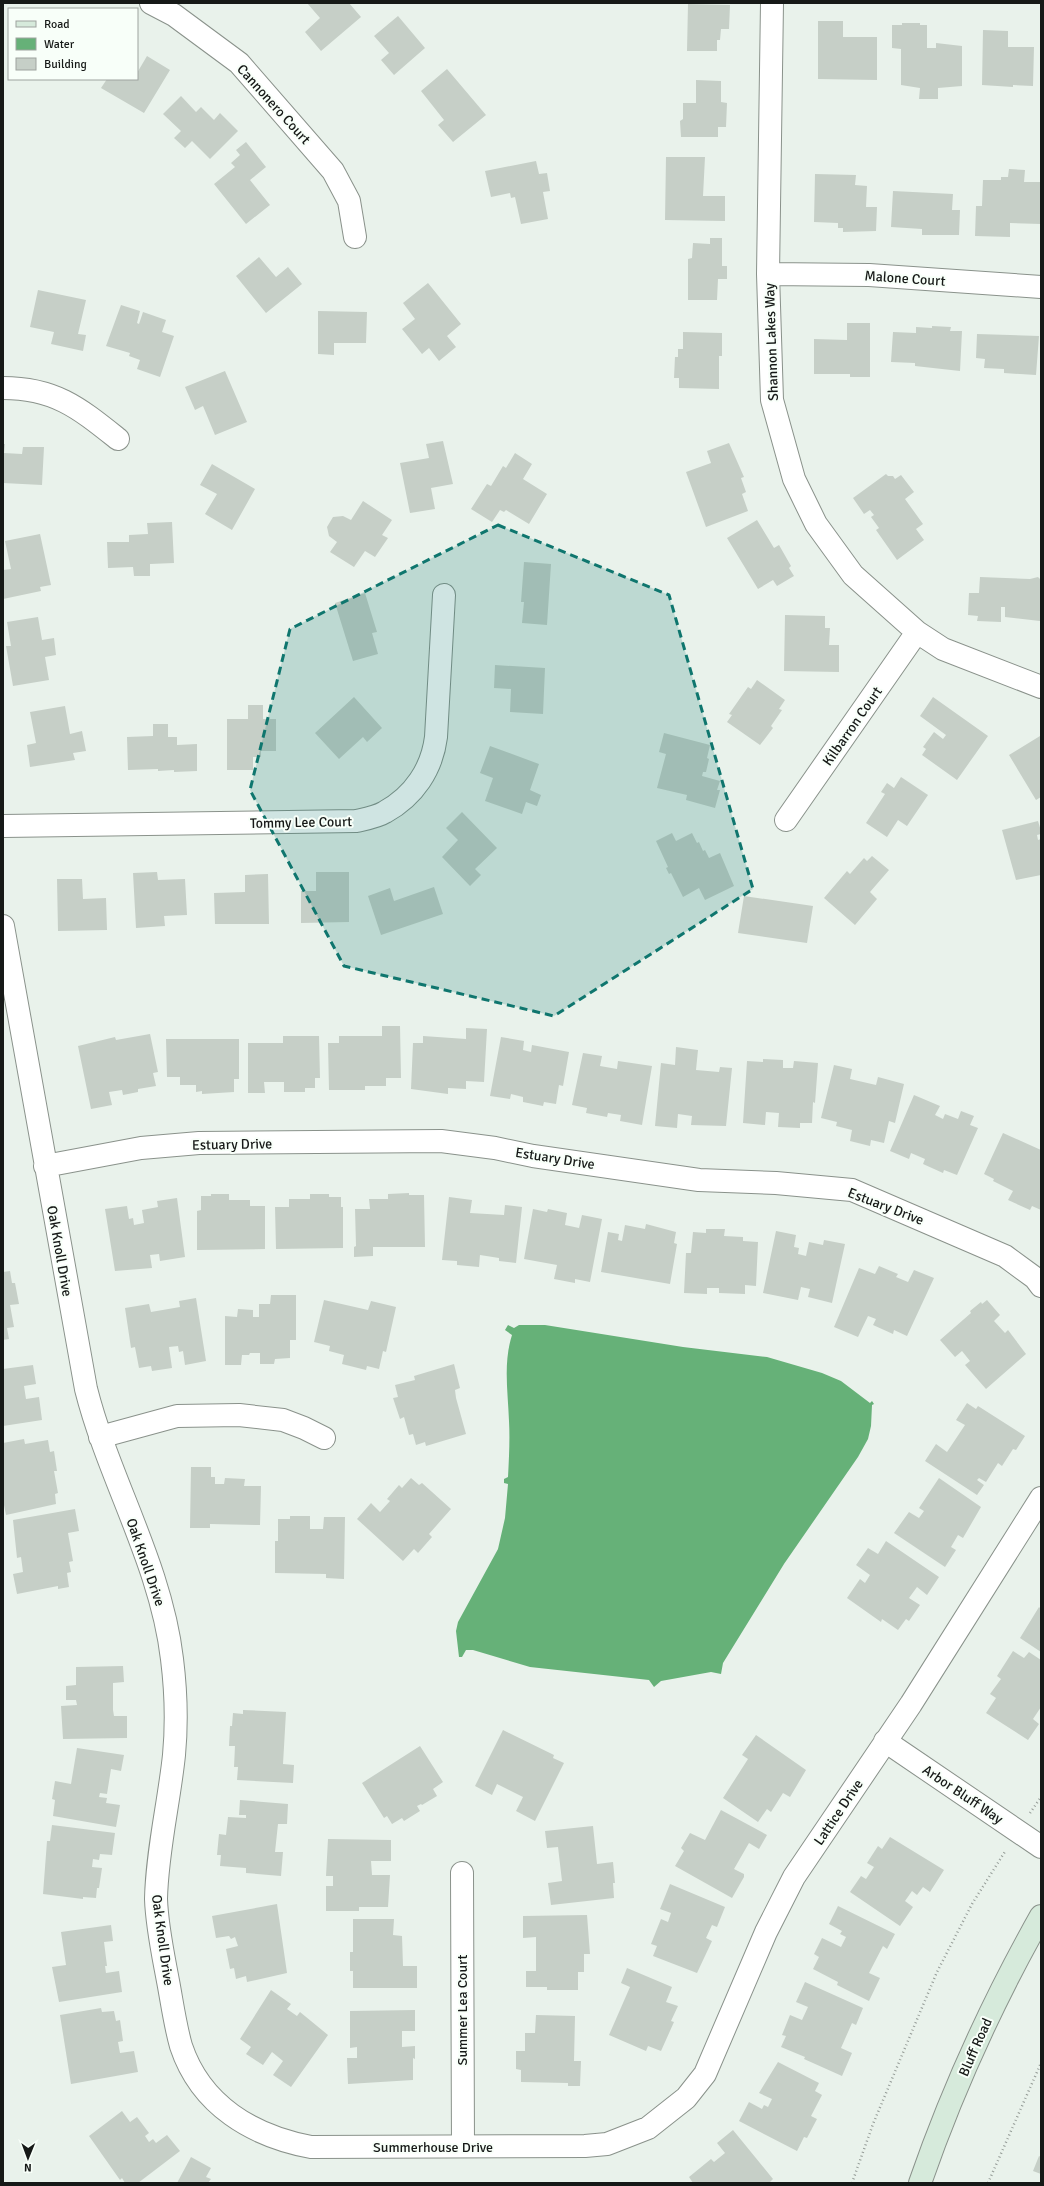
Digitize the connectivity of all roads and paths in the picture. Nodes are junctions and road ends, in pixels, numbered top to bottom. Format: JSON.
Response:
{"nodes":[{"id":1,"x":151,"y":3,"type":"edge"},
{"id":2,"x":772,"y":3,"type":"edge"},
{"id":3,"x":355,"y":237,"type":"dead end"},
{"id":4,"x":768,"y":274,"type":"junction"},
{"id":5,"x":1041,"y":288,"type":"edge"},
{"id":6,"x":3,"y":388,"type":"edge"},
{"id":7,"x":118,"y":439,"type":"dead end"},
{"id":8,"x":444,"y":595,"type":"dead end"},
{"id":9,"x":917,"y":632,"type":"junction"},
{"id":10,"x":1041,"y":687,"type":"edge"},
{"id":11,"x":786,"y":820,"type":"dead end"},
{"id":12,"x":3,"y":826,"type":"edge"},
{"id":13,"x":3,"y":926,"type":"edge"},
{"id":14,"x":45,"y":1166,"type":"junction"},
{"id":15,"x":1041,"y":1286,"type":"edge"},
{"id":16,"x":100,"y":1437,"type":"junction"},
{"id":17,"x":324,"y":1438,"type":"dead end"},
{"id":18,"x":1041,"y":1498,"type":"edge"},
{"id":19,"x":885,"y":1741,"type":"junction"},
{"id":20,"x":1018,"y":1831,"type":"junction"},
{"id":21,"x":1041,"y":1847,"type":"edge"},
{"id":22,"x":462,"y":1873,"type":"dead end"},
{"id":23,"x":1041,"y":1916,"type":"edge"},
{"id":24,"x":1041,"y":2063,"type":"edge"},
{"id":25,"x":224,"y":2109,"type":"joint"},
{"id":26,"x":648,"y":2128,"type":"joint"},
{"id":27,"x":463,"y":2146,"type":"junction"},
{"id":28,"x":852,"y":2183,"type":"edge"},
{"id":29,"x":920,"y":2183,"type":"edge"},
{"id":30,"x":988,"y":2183,"type":"edge"}],
"edges":[{"from":1,"to":3,"type":"street","name":"Cannonero Court"},
{"from":2,"to":4,"type":"street","name":"Shannon Lakes Way"},
{"from":4,"to":5,"type":"street","name":"Malone Court"},
{"from":4,"to":9,"type":"street","name":"Shannon Lakes Way"},
{"from":6,"to":7,"type":"street"},
{"from":8,"to":12,"type":"street","name":"Tommy Lee Court"},
{"from":9,"to":10,"type":"street","name":"Shannon Lakes Way"},
{"from":9,"to":11,"type":"street","name":"Kilbarron Court"},
{"from":13,"to":14,"type":"street","name":"Oak Knoll Drive"},
{"from":14,"to":15,"type":"street","name":"Estuary Drive"},
{"from":14,"to":16,"type":"street","name":"Oak Knoll Drive"},
{"from":16,"to":17,"type":"street"},
{"from":16,"to":25,"type":"street","name":"Oak Knoll Drive"},
{"from":18,"to":19,"type":"street","name":"Lattice Drive"},
{"from":19,"to":20,"type":"street","name":"Arbor Bluff Way"},
{"from":19,"to":26,"type":"street","name":"Lattice Drive"},
{"from":20,"to":21,"type":"street","name":"Arbor Bluff Way"},
{"from":20,"to":28,"type":"path"},
{"from":22,"to":27,"type":"street","name":"Summer Lea Court"},
{"from":23,"to":29,"type":"main road","name":"Bluff Road"},
{"from":24,"to":30,"type":"path"},
{"from":25,"to":27,"type":"street","name":"Summerhouse Drive"},
{"from":26,"to":27,"type":"street","name":"Summerhouse Drive"}]}
